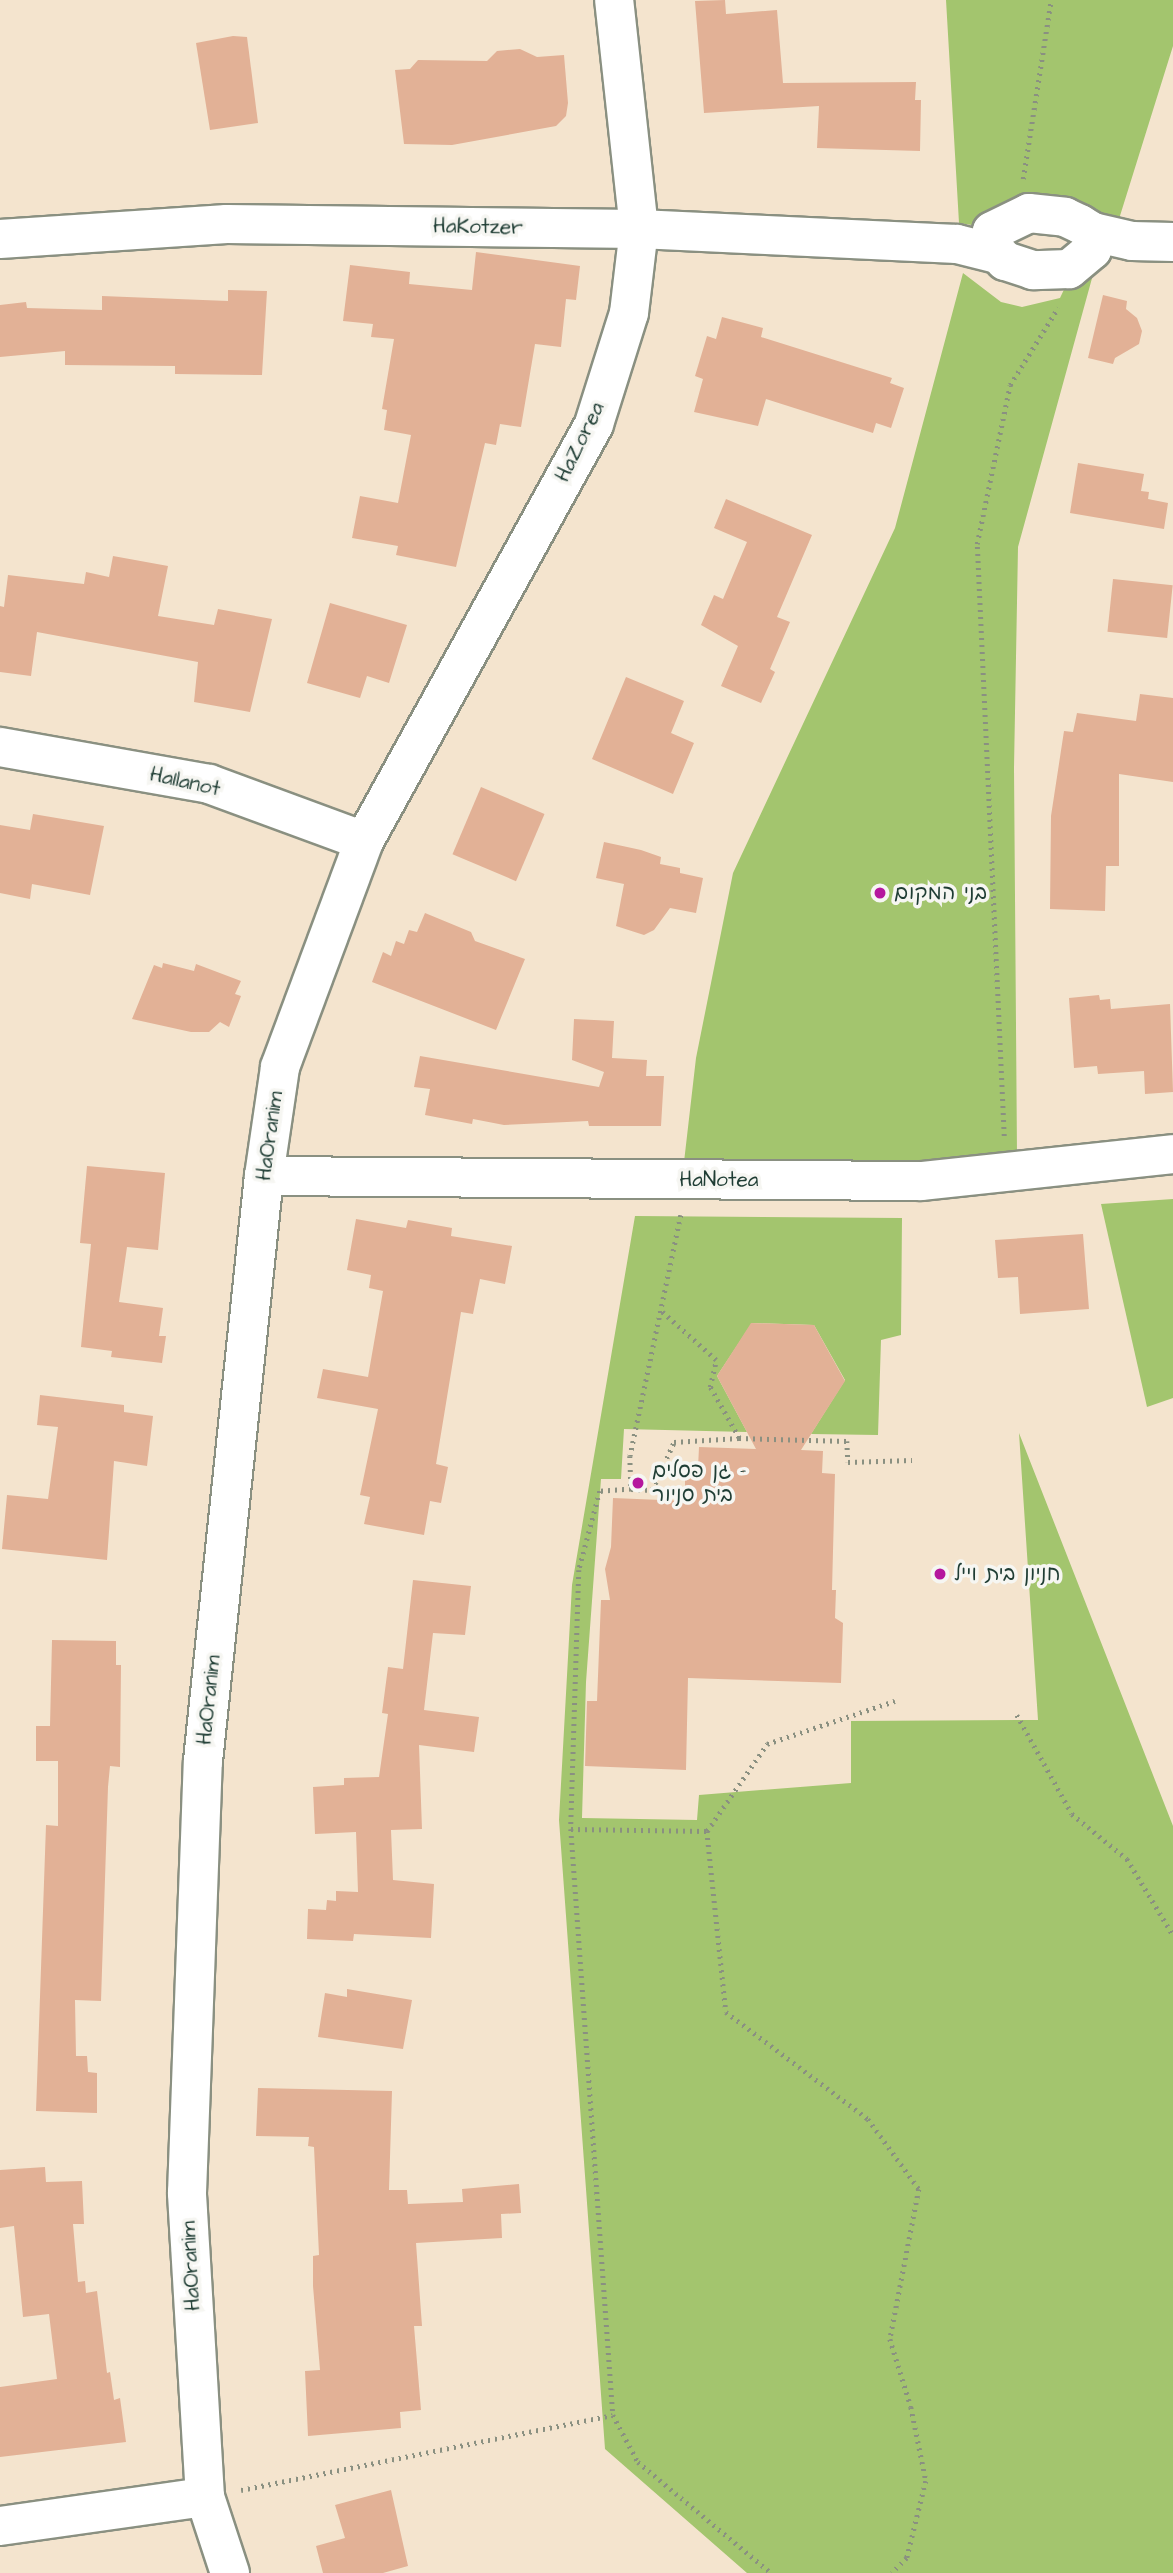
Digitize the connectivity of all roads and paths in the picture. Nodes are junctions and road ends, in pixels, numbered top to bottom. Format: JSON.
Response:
{"nodes":[{"id":1,"x":614,"y":0,"type":"edge"},
{"id":2,"x":1051,"y":0,"type":"edge"},
{"id":3,"x":639,"y":229,"type":"junction"},
{"id":4,"x":989,"y":236,"type":"junction"},
{"id":5,"x":0,"y":239,"type":"edge"},
{"id":6,"x":1092,"y":241,"type":"junction"},
{"id":7,"x":1173,"y":242,"type":"edge"},
{"id":8,"x":1049,"y":305,"type":"dead end"},
{"id":9,"x":0,"y":747,"type":"edge"},
{"id":10,"x":364,"y":841,"type":"junction"},
{"id":11,"x":1173,"y":1154,"type":"edge"},
{"id":12,"x":1006,"y":1172,"type":"junction"},
{"id":13,"x":264,"y":1176,"type":"junction"},
{"id":14,"x":688,"y":1180,"type":"junction"},
{"id":15,"x":661,"y":1311,"type":"junction"},
{"id":16,"x":739,"y":1438,"type":"junction"},
{"id":17,"x":912,"y":1460,"type":"dead end"},
{"id":18,"x":631,"y":1489,"type":"junction"},
{"id":19,"x":895,"y":1701,"type":"dead end"},
{"id":20,"x":1017,"y":1715,"type":"dead end"},
{"id":21,"x":571,"y":1829,"type":"junction"},
{"id":22,"x":707,"y":1831,"type":"junction"},
{"id":23,"x":1173,"y":1935,"type":"edge"},
{"id":24,"x":613,"y":2415,"type":"junction"},
{"id":25,"x":205,"y":2497,"type":"junction"},
{"id":26,"x":0,"y":2526,"type":"edge"},
{"id":27,"x":230,"y":2573,"type":"edge"},
{"id":28,"x":771,"y":2573,"type":"edge"},
{"id":29,"x":892,"y":2573,"type":"edge"}],
"edges":[{"from":1,"to":3,"type":"street","name":"HaZorea"},
{"from":2,"to":4,"type":"path"},
{"from":3,"to":4,"type":"street","name":"HaKotzer"},
{"from":3,"to":5,"type":"street","name":"HaKotzer"},
{"from":3,"to":10,"type":"street","name":"HaZorea"},
{"from":4,"to":6,"type":"street","name":"HaKotzer"},
{"from":4,"to":6,"type":"street"},
{"from":6,"to":7,"type":"street"},
{"from":8,"to":12,"type":"path"},
{"from":9,"to":10,"type":"street","name":"HaIlanot"},
{"from":10,"to":13,"type":"street","name":"HaOranim"},
{"from":11,"to":12,"type":"street","name":"HaNotea"},
{"from":12,"to":14,"type":"street","name":"HaNotea"},
{"from":13,"to":14,"type":"street","name":"HaNotea"},
{"from":13,"to":25,"type":"street","name":"HaOranim"},
{"from":14,"to":15,"type":"path"},
{"from":15,"to":16,"type":"path"},
{"from":15,"to":18,"type":"path"},
{"from":16,"to":17,"type":"path"},
{"from":16,"to":18,"type":"path"},
{"from":18,"to":21,"type":"path"},
{"from":19,"to":22,"type":"path"},
{"from":20,"to":23,"type":"path"},
{"from":21,"to":22,"type":"path"},
{"from":21,"to":24,"type":"path"},
{"from":22,"to":29,"type":"path"},
{"from":24,"to":25,"type":"path"},
{"from":24,"to":28,"type":"path"},
{"from":25,"to":26,"type":"street"},
{"from":25,"to":27,"type":"street","name":"HaOranim"}]}
